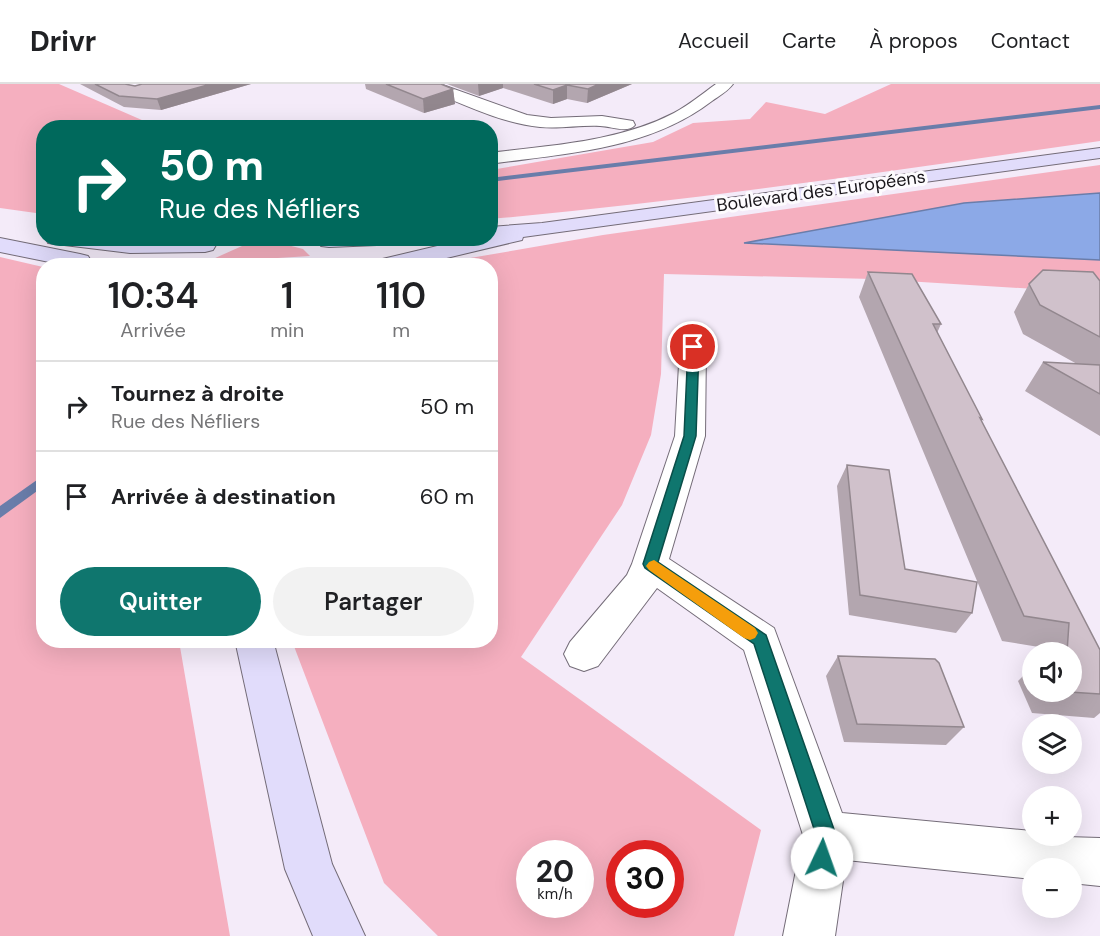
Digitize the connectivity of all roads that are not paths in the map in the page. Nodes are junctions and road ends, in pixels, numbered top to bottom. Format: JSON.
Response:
{"nodes":[{"id":1,"x":426,"y":84,"type":"edge"},
{"id":2,"x":726,"y":84,"type":"edge"},
{"id":3,"x":643,"y":131,"type":"junction"},
{"id":4,"x":1100,"y":153,"type":"edge"},
{"id":5,"x":498,"y":158,"type":"edge"},
{"id":6,"x":543,"y":229,"type":"junction"},
{"id":7,"x":0,"y":230,"type":"edge"},
{"id":8,"x":498,"y":232,"type":"edge"},
{"id":9,"x":36,"y":235,"type":"edge"},
{"id":10,"x":498,"y":239,"type":"edge"},
{"id":11,"x":0,"y":244,"type":"edge"},
{"id":12,"x":208,"y":246,"type":"edge"},
{"id":13,"x":331,"y":246,"type":"edge"},
{"id":14,"x":469,"y":246,"type":"edge"},
{"id":15,"x":71,"y":258,"type":"edge"},
{"id":16,"x":191,"y":258,"type":"edge"},
{"id":17,"x":340,"y":258,"type":"edge"},
{"id":18,"x":417,"y":258,"type":"edge"},
{"id":19,"x":693,"y":347,"type":"dead end"},
{"id":20,"x":650,"y":564,"type":"junction"},
{"id":21,"x":256,"y":648,"type":"edge"},
{"id":22,"x":584,"y":654,"type":"dead end"},
{"id":23,"x":826,"y":835,"type":"junction"},
{"id":24,"x":1100,"y":862,"type":"edge"},
{"id":25,"x":339,"y":936,"type":"edge"},
{"id":26,"x":809,"y":936,"type":"edge"}],
"edges":[{"from":1,"to":3,"type":"street"},
{"from":2,"to":3,"type":"street"},
{"from":3,"to":5,"type":"street"},
{"from":4,"to":6,"type":"main road","name":"Boulevard des Européens"},
{"from":6,"to":8,"type":"main road","name":"Boulevard des Européens"},
{"from":6,"to":10,"type":"main road","name":"Boulevard des Européens"},
{"from":7,"to":9,"type":"main road"},
{"from":11,"to":15,"type":"main road"},
{"from":12,"to":16,"type":"main road"},
{"from":13,"to":17,"type":"main road"},
{"from":14,"to":18,"type":"main road","name":"Boulevard des Européens"},
{"from":19,"to":20,"type":"street"},
{"from":20,"to":22,"type":"street"},
{"from":20,"to":23,"type":"street"},
{"from":21,"to":25,"type":"main road"},
{"from":23,"to":24,"type":"street"},
{"from":23,"to":26,"type":"street"}]}
